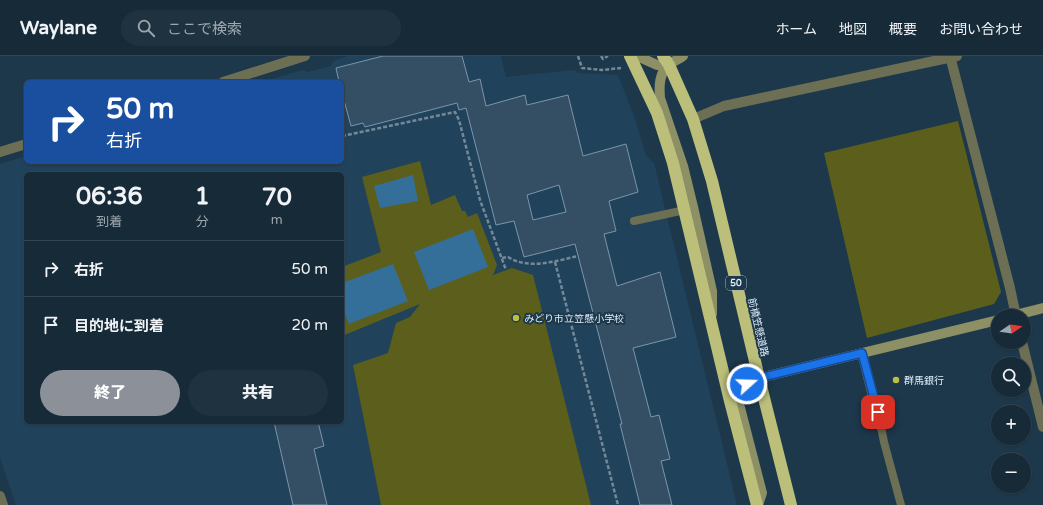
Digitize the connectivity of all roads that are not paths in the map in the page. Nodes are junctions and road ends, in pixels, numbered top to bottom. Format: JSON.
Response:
{"nodes":[{"id":1,"x":305,"y":56,"type":"edge"},
{"id":2,"x":630,"y":56,"type":"edge"},
{"id":3,"x":636,"y":56,"type":"edge"},
{"id":4,"x":683,"y":56,"type":"edge"},
{"id":5,"x":952,"y":57,"type":"edge"},
{"id":6,"x":666,"y":60,"type":"edge"},
{"id":7,"x":229,"y":80,"type":"edge"},
{"id":8,"x":693,"y":119,"type":"junction"},
{"id":9,"x":24,"y":145,"type":"edge"},
{"id":10,"x":0,"y":152,"type":"edge"},
{"id":11,"x":685,"y":210,"type":"junction"},
{"id":12,"x":634,"y":221,"type":"dead end"},
{"id":13,"x":1043,"y":308,"type":"edge"},
{"id":14,"x":1014,"y":309,"type":"edge"},
{"id":15,"x":1031,"y":311,"type":"edge"},
{"id":16,"x":991,"y":322,"type":"edge"},
{"id":17,"x":712,"y":326,"type":"junction"},
{"id":18,"x":1024,"y":349,"type":"edge"},
{"id":19,"x":862,"y":353,"type":"junction"},
{"id":20,"x":759,"y":378,"type":"junction"},
{"id":21,"x":882,"y":426,"type":"joint"},
{"id":22,"x":1043,"y":427,"type":"edge"},
{"id":23,"x":0,"y":496,"type":"edge"},
{"id":24,"x":3,"y":505,"type":"edge"},
{"id":25,"x":758,"y":505,"type":"edge"},
{"id":26,"x":791,"y":505,"type":"edge"},
{"id":27,"x":901,"y":505,"type":"edge"}],
"edges":[{"from":1,"to":7,"type":"street"},
{"from":2,"to":11,"type":"highway"},
{"from":3,"to":6,"type":"street"},
{"from":4,"to":6,"type":"street"},
{"from":5,"to":8,"type":"street"},
{"from":5,"to":14,"type":"street"},
{"from":6,"to":8,"type":"highway","name":"前橋笠懸道路","number":"50"},
{"from":6,"to":17,"type":"street"},
{"from":8,"to":20,"type":"highway","name":"前橋笠懸道路","number":"50"},
{"from":9,"to":10,"type":"street"},
{"from":11,"to":12,"type":"lane"},
{"from":11,"to":17,"type":"highway"},
{"from":13,"to":15,"type":"street"},
{"from":16,"to":19,"type":"street"},
{"from":17,"to":25,"type":"highway"},
{"from":18,"to":22,"type":"street"},
{"from":19,"to":20,"type":"street"},
{"from":19,"to":21,"type":"street"},
{"from":20,"to":25,"type":"street"},
{"from":20,"to":26,"type":"highway","name":"前橋笠懸道路","number":"50"},
{"from":21,"to":27,"type":"lane"},
{"from":23,"to":24,"type":"street"}]}
